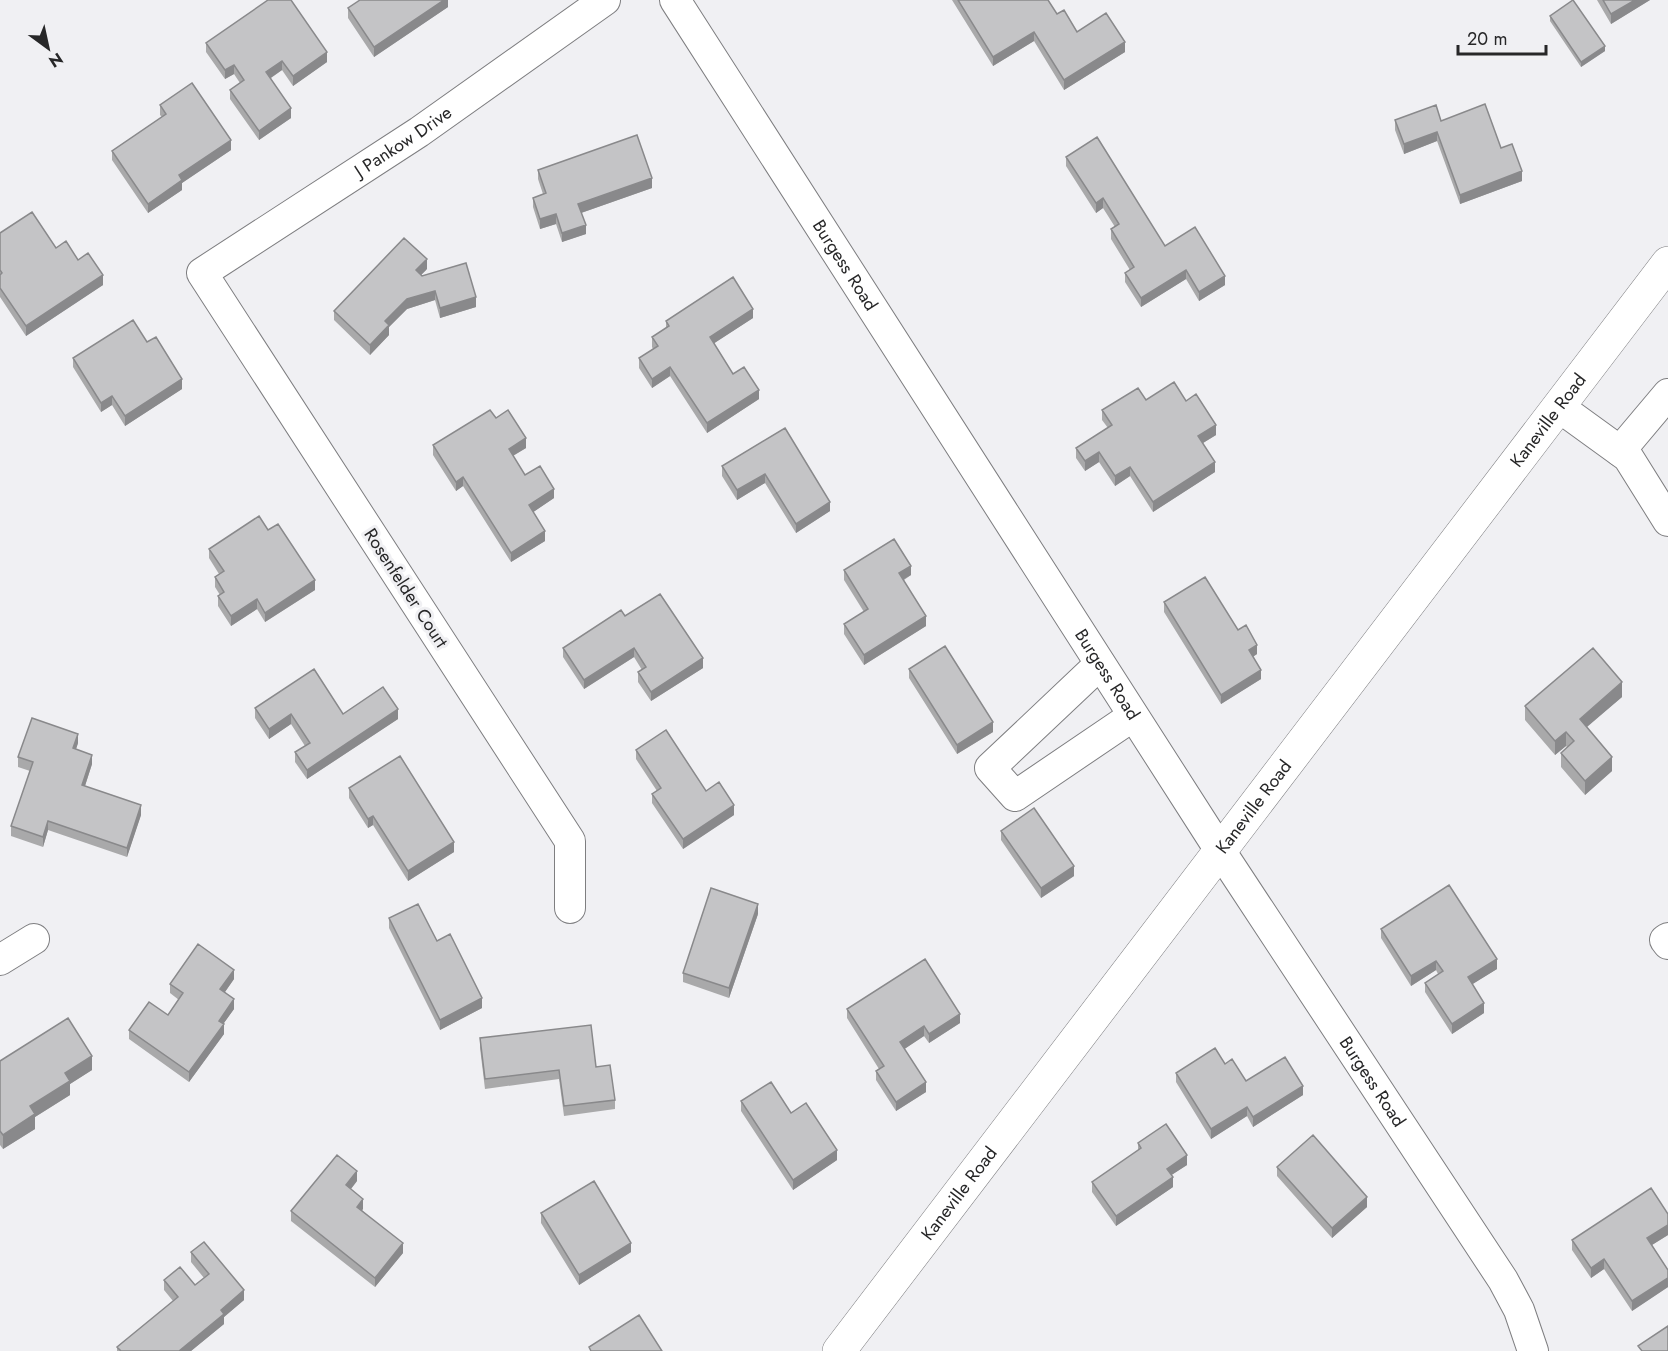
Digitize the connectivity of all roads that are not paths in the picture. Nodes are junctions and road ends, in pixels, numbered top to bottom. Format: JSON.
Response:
{"nodes":[{"id":1,"x":605,"y":0,"type":"edge"},
{"id":2,"x":675,"y":0,"type":"edge"},
{"id":3,"x":1668,"y":263,"type":"edge"},
{"id":4,"x":206,"y":280,"type":"joint"},
{"id":5,"x":1668,"y":394,"type":"edge"},
{"id":6,"x":1559,"y":407,"type":"junction"},
{"id":7,"x":1620,"y":451,"type":"junction"},
{"id":8,"x":1668,"y":520,"type":"edge"},
{"id":9,"x":1100,"y":664,"type":"junction"},
{"id":10,"x":1133,"y":716,"type":"junction"},
{"id":11,"x":1221,"y":852,"type":"junction"},
{"id":12,"x":570,"y":908,"type":"dead end"},
{"id":13,"x":1668,"y":938,"type":"edge"},
{"id":14,"x":34,"y":939,"type":"dead end"},
{"id":15,"x":1668,"y":944,"type":"edge"},
{"id":16,"x":0,"y":960,"type":"edge"},
{"id":17,"x":839,"y":1351,"type":"edge"},
{"id":18,"x":1533,"y":1351,"type":"edge"}],
"edges":[{"from":1,"to":4,"type":"street","name":"J Pankow Drive"},
{"from":2,"to":9,"type":"street","name":"Burgess Road"},
{"from":3,"to":6,"type":"main road","name":"Kaneville Road"},
{"from":4,"to":12,"type":"street","name":"Rosenfelder Court"},
{"from":5,"to":7,"type":"street"},
{"from":6,"to":7,"type":"street"},
{"from":6,"to":11,"type":"main road","name":"Kaneville Road"},
{"from":7,"to":8,"type":"street"},
{"from":9,"to":10,"type":"street","name":"Burgess Road"},
{"from":9,"to":10,"type":"street"},
{"from":10,"to":11,"type":"street","name":"Burgess Road"},
{"from":11,"to":17,"type":"main road","name":"Kaneville Road"},
{"from":11,"to":18,"type":"street","name":"Burgess Road"},
{"from":13,"to":15,"type":"street"},
{"from":14,"to":16,"type":"street"}]}
